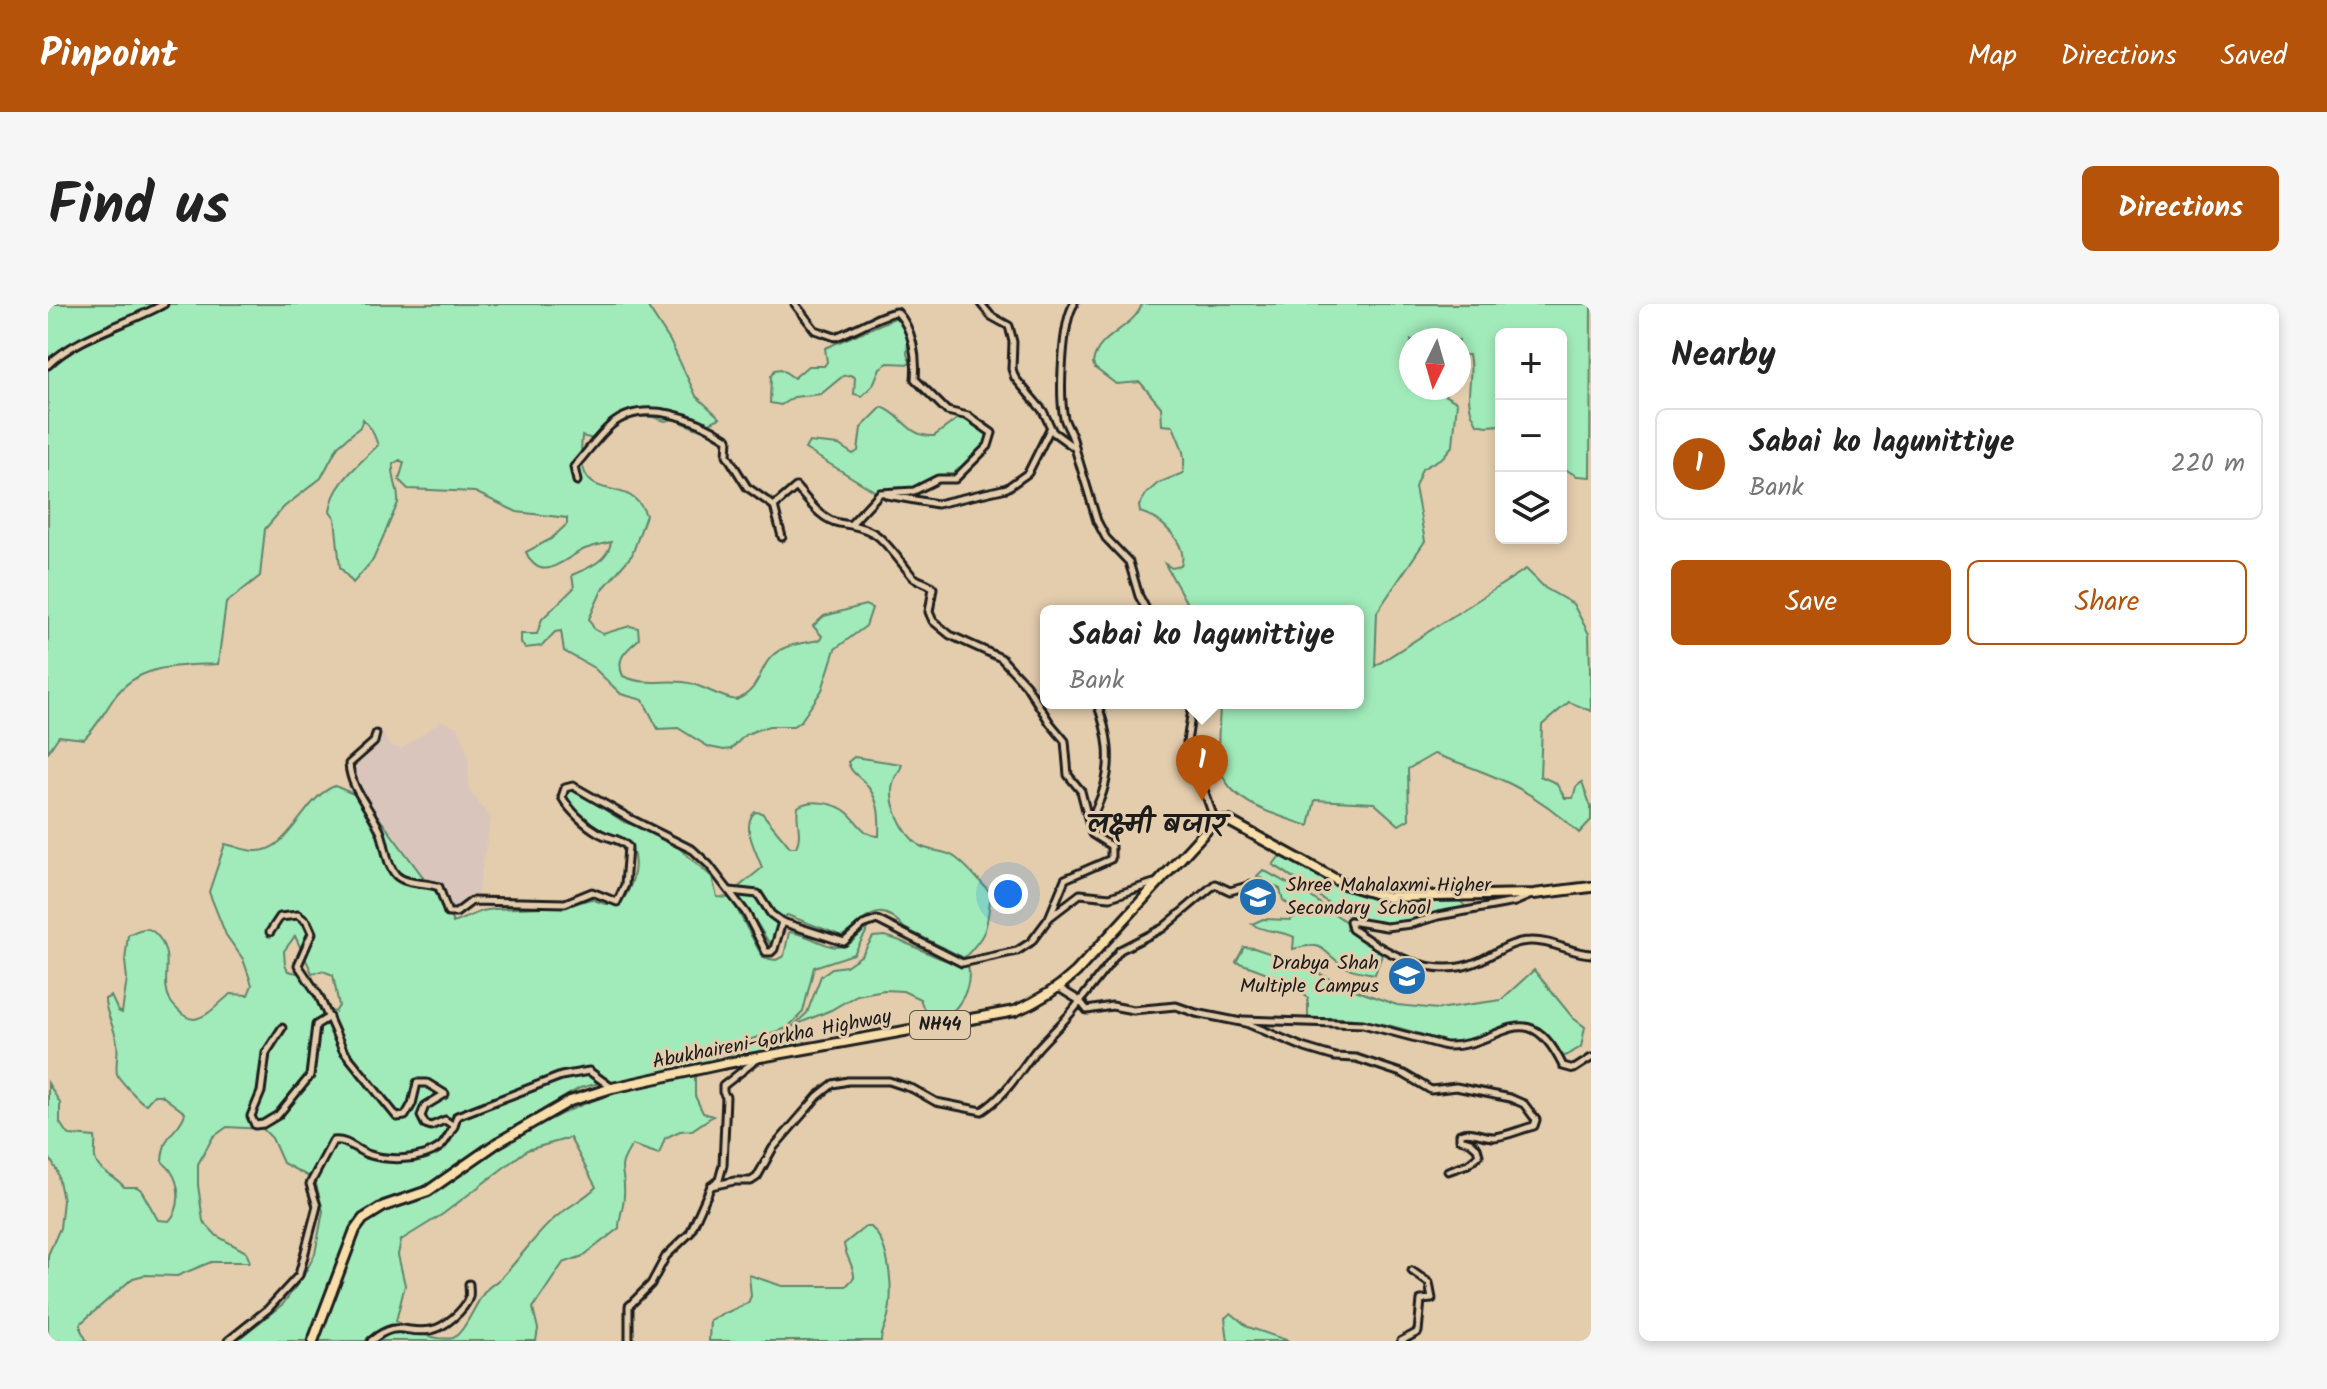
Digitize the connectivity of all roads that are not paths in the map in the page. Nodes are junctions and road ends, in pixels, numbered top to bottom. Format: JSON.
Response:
{"nodes":[{"id":1,"x":164,"y":304,"type":"edge"},
{"id":2,"x":795,"y":304,"type":"edge"},
{"id":3,"x":981,"y":304,"type":"edge"},
{"id":4,"x":1074,"y":304,"type":"edge"},
{"id":5,"x":48,"y":365,"type":"edge"},
{"id":6,"x":1051,"y":428,"type":"junction"},
{"id":7,"x":1075,"y":448,"type":"junction"},
{"id":8,"x":577,"y":481,"type":"dead end"},
{"id":9,"x":880,"y":493,"type":"junction"},
{"id":10,"x":774,"y":506,"type":"junction"},
{"id":11,"x":851,"y":524,"type":"junction"},
{"id":12,"x":782,"y":537,"type":"dead end"},
{"id":13,"x":1144,"y":605,"type":"edge"},
{"id":14,"x":1040,"y":707,"type":"edge"},
{"id":15,"x":1041,"y":709,"type":"edge"},
{"id":16,"x":1099,"y":709,"type":"edge"},
{"id":17,"x":1192,"y":709,"type":"edge"},
{"id":18,"x":376,"y":734,"type":"dead end"},
{"id":19,"x":1215,"y":821,"type":"junction"},
{"id":20,"x":1090,"y":827,"type":"junction"},
{"id":21,"x":1154,"y":883,"type":"junction"},
{"id":22,"x":1251,"y":885,"type":"dead end"},
{"id":23,"x":1591,"y":887,"type":"edge"},
{"id":24,"x":730,"y":891,"type":"junction"},
{"id":25,"x":1534,"y":894,"type":"junction"},
{"id":26,"x":1049,"y":918,"type":"junction"},
{"id":27,"x":782,"y":922,"type":"junction"},
{"id":28,"x":270,"y":932,"type":"dead end"},
{"id":29,"x":1591,"y":954,"type":"edge"},
{"id":30,"x":1059,"y":988,"type":"junction"},
{"id":31,"x":1080,"y":1001,"type":"junction"},
{"id":32,"x":329,"y":1017,"type":"junction"},
{"id":33,"x":1238,"y":1021,"type":"junction"},
{"id":34,"x":282,"y":1028,"type":"dead end"},
{"id":35,"x":760,"y":1057,"type":"junction"},
{"id":36,"x":1591,"y":1058,"type":"edge"},
{"id":37,"x":612,"y":1088,"type":"junction"},
{"id":38,"x":454,"y":1126,"type":"junction"},
{"id":39,"x":1448,"y":1171,"type":"dead end"},
{"id":40,"x":711,"y":1186,"type":"junction"},
{"id":41,"x":1412,"y":1271,"type":"dead end"},
{"id":42,"x":469,"y":1284,"type":"dead end"},
{"id":43,"x":228,"y":1341,"type":"edge"},
{"id":44,"x":313,"y":1341,"type":"edge"},
{"id":45,"x":371,"y":1341,"type":"edge"},
{"id":46,"x":629,"y":1341,"type":"edge"},
{"id":47,"x":1401,"y":1341,"type":"edge"}],
"edges":[{"from":1,"to":5,"type":"street"},
{"from":2,"to":9,"type":"street"},
{"from":3,"to":6,"type":"street"},
{"from":4,"to":7,"type":"street"},
{"from":6,"to":7,"type":"street"},
{"from":6,"to":9,"type":"street"},
{"from":7,"to":13,"type":"street"},
{"from":8,"to":10,"type":"street"},
{"from":9,"to":11,"type":"street"},
{"from":10,"to":11,"type":"street"},
{"from":10,"to":12,"type":"street"},
{"from":11,"to":14,"type":"street"},
{"from":15,"to":20,"type":"street"},
{"from":16,"to":20,"type":"street"},
{"from":17,"to":19,"type":"street"},
{"from":18,"to":24,"type":"street"},
{"from":19,"to":21,"type":"main road","name":"Abukhaireni-Gorkha Highway","number":"NH44"},
{"from":19,"to":25,"type":"main road"},
{"from":20,"to":26,"type":"street"},
{"from":21,"to":26,"type":"street"},
{"from":21,"to":30,"type":"main road","name":"Abukhaireni-Gorkha Highway","number":"NH44"},
{"from":22,"to":31,"type":"street"},
{"from":23,"to":25,"type":"main road"},
{"from":24,"to":27,"type":"street"},
{"from":24,"to":27,"type":"street"},
{"from":25,"to":29,"type":"street"},
{"from":26,"to":27,"type":"street"},
{"from":28,"to":32,"type":"street"},
{"from":30,"to":31,"type":"street"},
{"from":30,"to":35,"type":"main road","name":"Abukhaireni-Gorkha Highway","number":"NH44"},
{"from":31,"to":33,"type":"street"},
{"from":31,"to":40,"type":"street"},
{"from":32,"to":34,"type":"street"},
{"from":32,"to":38,"type":"street"},
{"from":33,"to":36,"type":"street"},
{"from":33,"to":39,"type":"street"},
{"from":35,"to":37,"type":"main road","name":"Abukhaireni-Gorkha Highway","number":"NH44"},
{"from":35,"to":40,"type":"street"},
{"from":37,"to":38,"type":"street"},
{"from":37,"to":44,"type":"main road","name":"Abukhaireni-Gorkha Highway","number":"NH44"},
{"from":38,"to":43,"type":"street"},
{"from":40,"to":46,"type":"street"},
{"from":41,"to":47,"type":"street"},
{"from":42,"to":45,"type":"street"}]}
